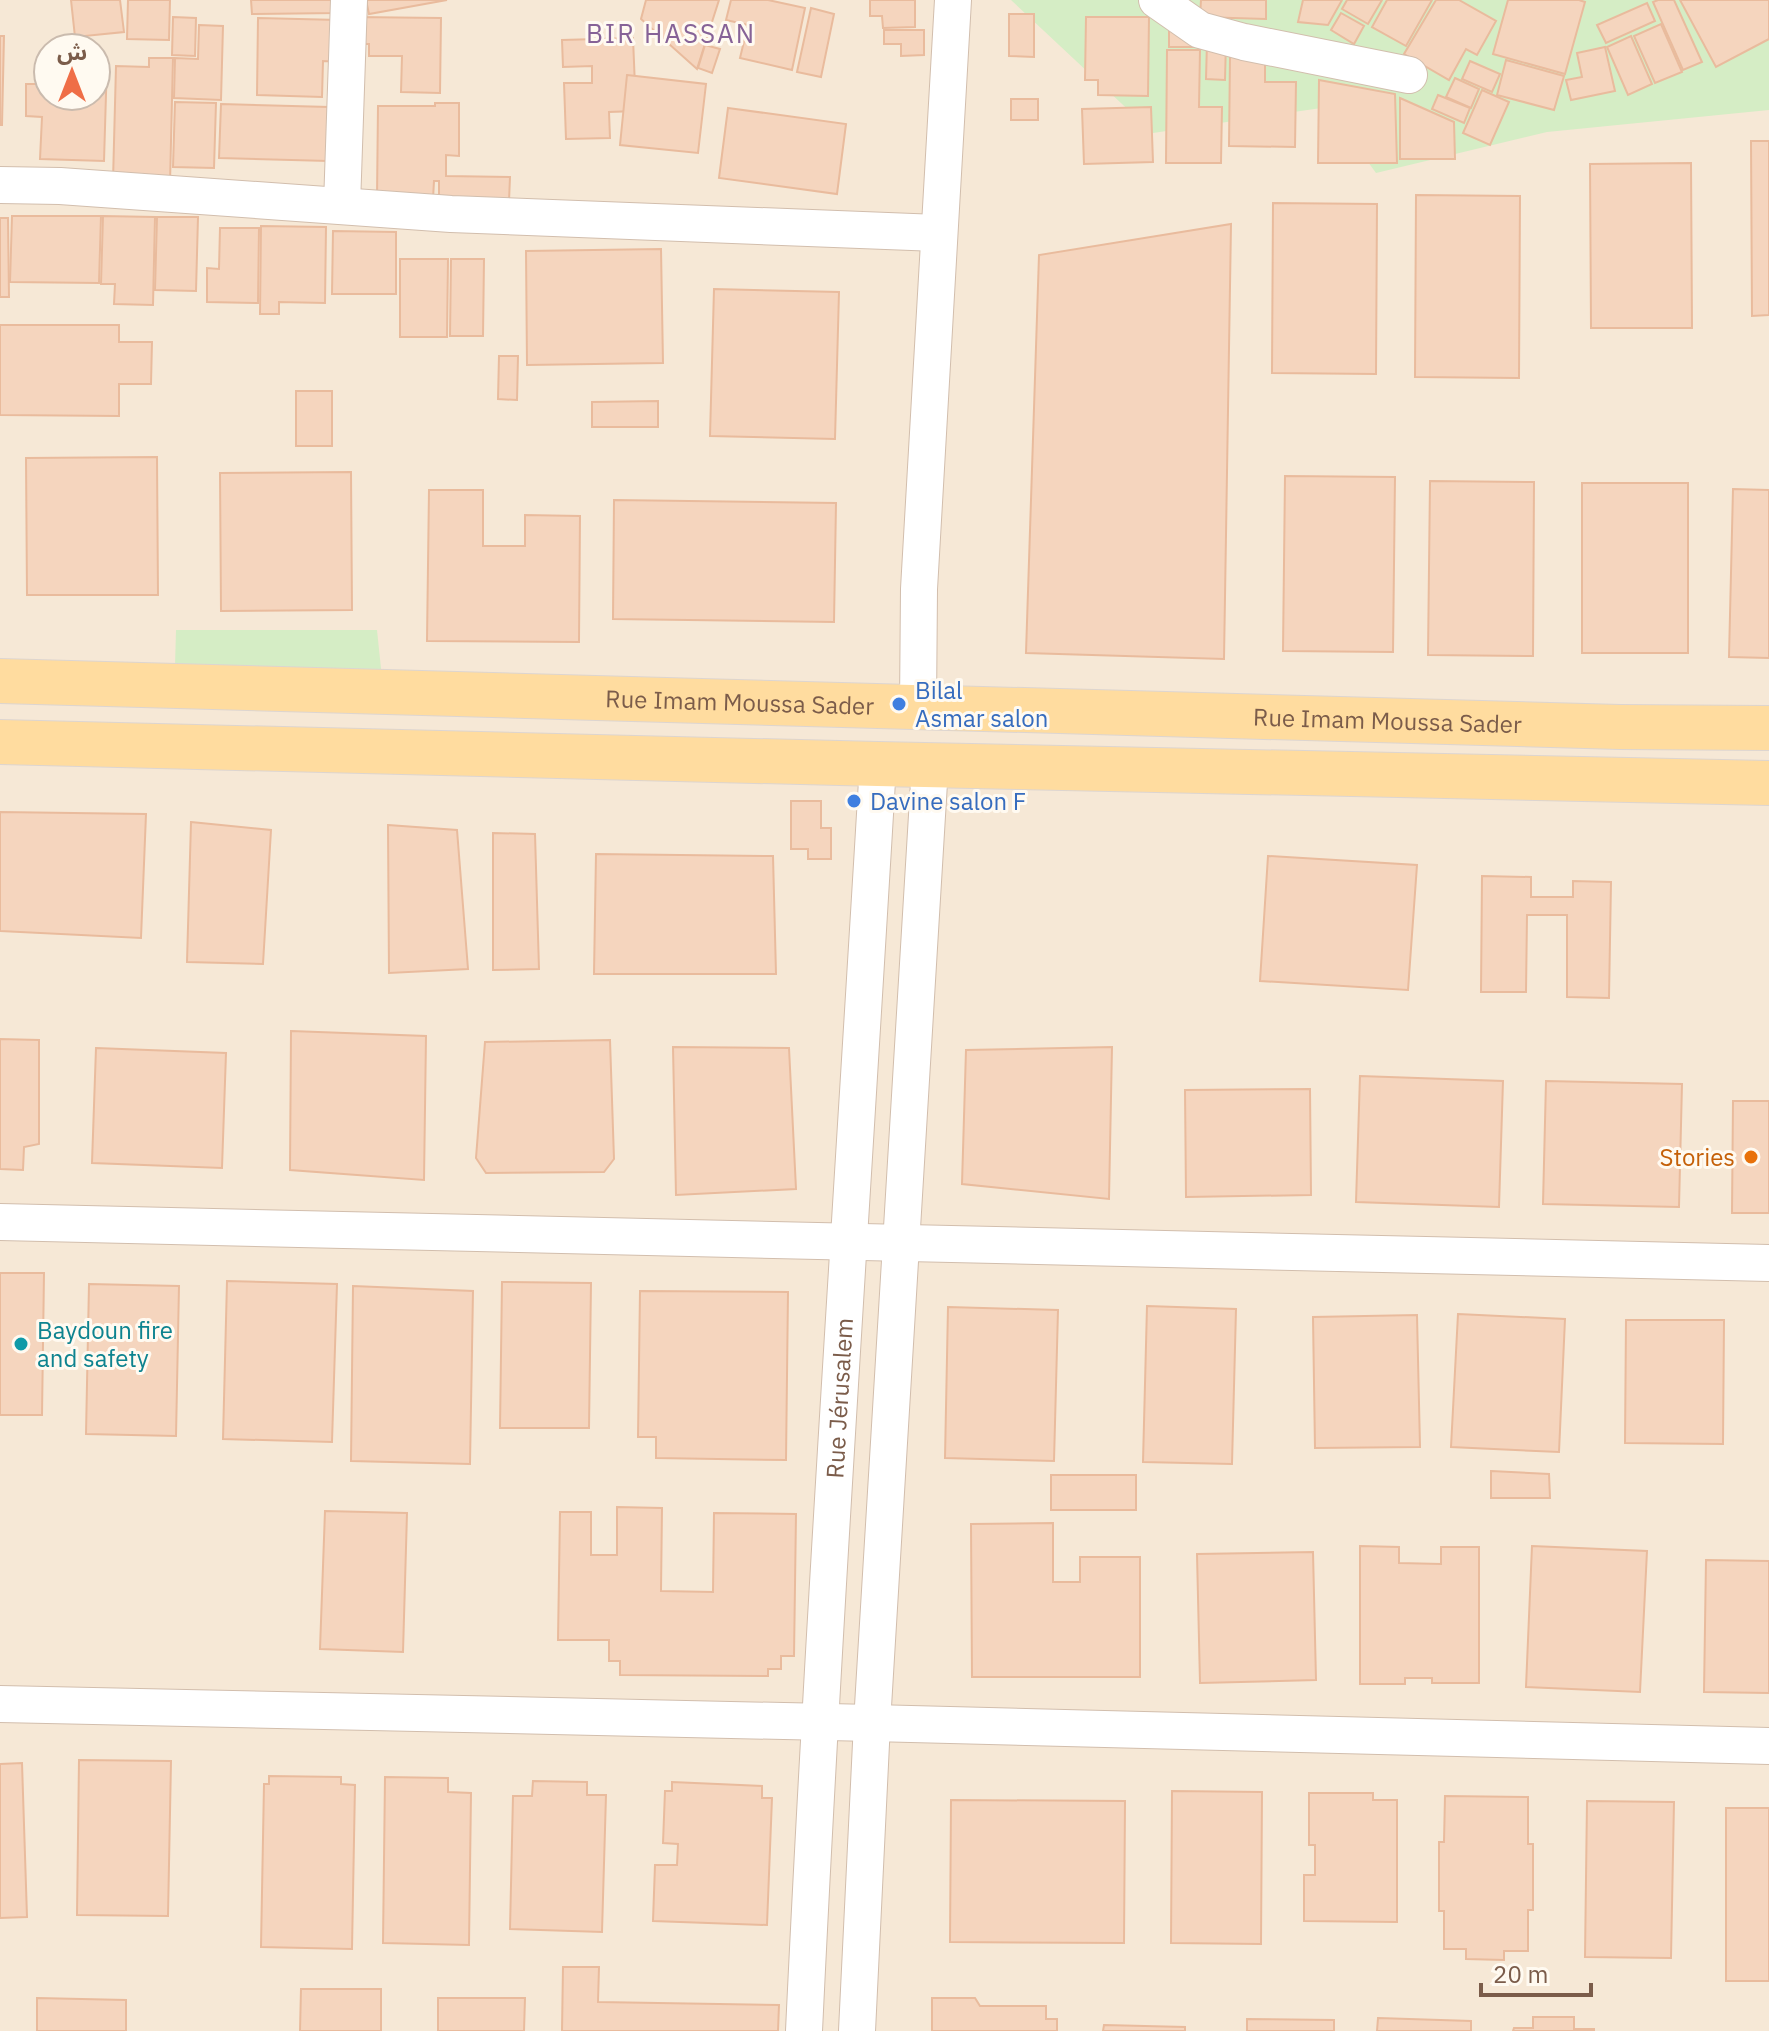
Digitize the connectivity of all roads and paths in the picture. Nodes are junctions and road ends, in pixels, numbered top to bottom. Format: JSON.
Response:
{"nodes":[{"id":1,"x":349,"y":0,"type":"edge"},
{"id":2,"x":953,"y":0,"type":"edge"},
{"id":3,"x":1157,"y":0,"type":"edge"},
{"id":4,"x":1409,"y":75,"type":"dead end"},
{"id":5,"x":0,"y":185,"type":"edge"},
{"id":6,"x":342,"y":205,"type":"junction"},
{"id":7,"x":938,"y":233,"type":"junction"},
{"id":8,"x":0,"y":681,"type":"edge"},
{"id":9,"x":918,"y":706,"type":"junction"},
{"id":10,"x":1769,"y":728,"type":"edge"},
{"id":11,"x":0,"y":742,"type":"edge"},
{"id":12,"x":878,"y":764,"type":"junction"},
{"id":13,"x":930,"y":766,"type":"junction"},
{"id":14,"x":1769,"y":783,"type":"edge"},
{"id":15,"x":0,"y":1222,"type":"edge"},
{"id":16,"x":850,"y":1242,"type":"junction"},
{"id":17,"x":902,"y":1244,"type":"junction"},
{"id":18,"x":1769,"y":1263,"type":"edge"},
{"id":19,"x":0,"y":1704,"type":"edge"},
{"id":20,"x":819,"y":1722,"type":"junction"},
{"id":21,"x":872,"y":1723,"type":"junction"},
{"id":22,"x":1769,"y":1746,"type":"edge"},
{"id":23,"x":804,"y":2031,"type":"edge"},
{"id":24,"x":857,"y":2031,"type":"edge"}],
"edges":[{"from":1,"to":6,"type":"street"},
{"from":2,"to":7,"type":"street"},
{"from":3,"to":4,"type":"street"},
{"from":5,"to":6,"type":"street"},
{"from":6,"to":7,"type":"street"},
{"from":7,"to":9,"type":"street"},
{"from":8,"to":9,"type":"main road","name":"Rue Imam Moussa Sader"},
{"from":9,"to":10,"type":"main road","name":"Rue Imam Moussa Sader"},
{"from":11,"to":12,"type":"main road"},
{"from":12,"to":13,"type":"main road"},
{"from":12,"to":16,"type":"street","name":"Rue Jérusalem"},
{"from":13,"to":14,"type":"main road"},
{"from":13,"to":17,"type":"street"},
{"from":15,"to":16,"type":"street"},
{"from":16,"to":17,"type":"street"},
{"from":16,"to":20,"type":"street","name":"Rue Jérusalem"},
{"from":17,"to":18,"type":"street"},
{"from":17,"to":21,"type":"street"},
{"from":19,"to":20,"type":"street"},
{"from":20,"to":21,"type":"street"},
{"from":20,"to":23,"type":"street","name":"Rue Jérusalem"},
{"from":21,"to":22,"type":"street"},
{"from":21,"to":24,"type":"street"}]}
